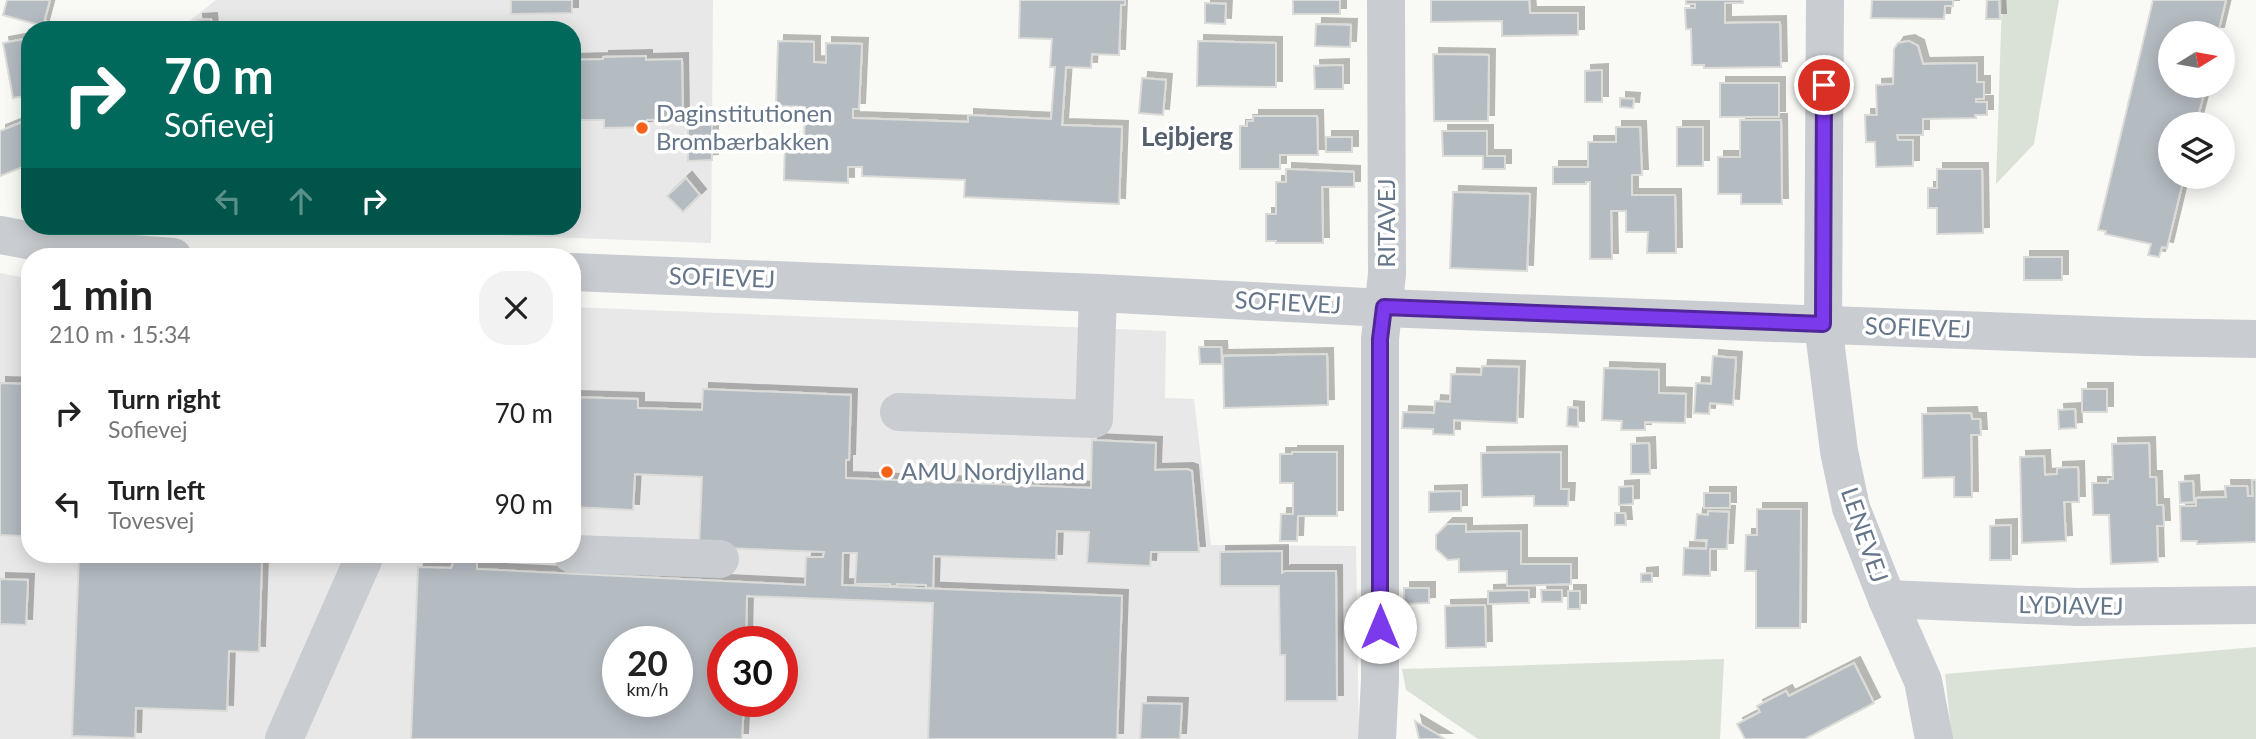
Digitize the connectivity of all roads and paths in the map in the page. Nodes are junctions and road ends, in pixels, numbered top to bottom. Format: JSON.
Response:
{"nodes":[{"id":1,"x":1386,"y":0,"type":"edge"},
{"id":2,"x":1825,"y":0,"type":"edge"},
{"id":3,"x":0,"y":235,"type":"edge"},
{"id":4,"x":69,"y":248,"type":"edge"},
{"id":5,"x":581,"y":272,"type":"edge"},
{"id":6,"x":1098,"y":293,"type":"junction"},
{"id":7,"x":1384,"y":307,"type":"junction"},
{"id":8,"x":1823,"y":324,"type":"junction"},
{"id":9,"x":2256,"y":339,"type":"edge"},
{"id":10,"x":899,"y":412,"type":"dead end"},
{"id":11,"x":581,"y":554,"type":"edge"},
{"id":12,"x":720,"y":559,"type":"dead end"},
{"id":13,"x":362,"y":563,"type":"edge"},
{"id":14,"x":1887,"y":599,"type":"junction"},
{"id":15,"x":2256,"y":605,"type":"edge"},
{"id":16,"x":284,"y":739,"type":"edge"},
{"id":17,"x":1377,"y":739,"type":"edge"},
{"id":18,"x":1934,"y":739,"type":"edge"}],
"edges":[{"from":1,"to":7,"type":"street","name":"RITAVEJ"},
{"from":2,"to":8,"type":"street","name":"LENEVEJ"},
{"from":3,"to":4,"type":"street"},
{"from":5,"to":6,"type":"street","name":"SOFIEVEJ"},
{"from":6,"to":7,"type":"street","name":"SOFIEVEJ"},
{"from":6,"to":10,"type":"street"},
{"from":7,"to":8,"type":"street","name":"SOFIEVEJ"},
{"from":7,"to":17,"type":"street","name":"RITAVEJ"},
{"from":8,"to":9,"type":"street","name":"SOFIEVEJ"},
{"from":8,"to":14,"type":"street","name":"LENEVEJ"},
{"from":11,"to":12,"type":"street"},
{"from":13,"to":16,"type":"street"},
{"from":14,"to":15,"type":"street","name":"LYDIAVEJ"},
{"from":14,"to":18,"type":"street","name":"LENEVEJ"}]}
